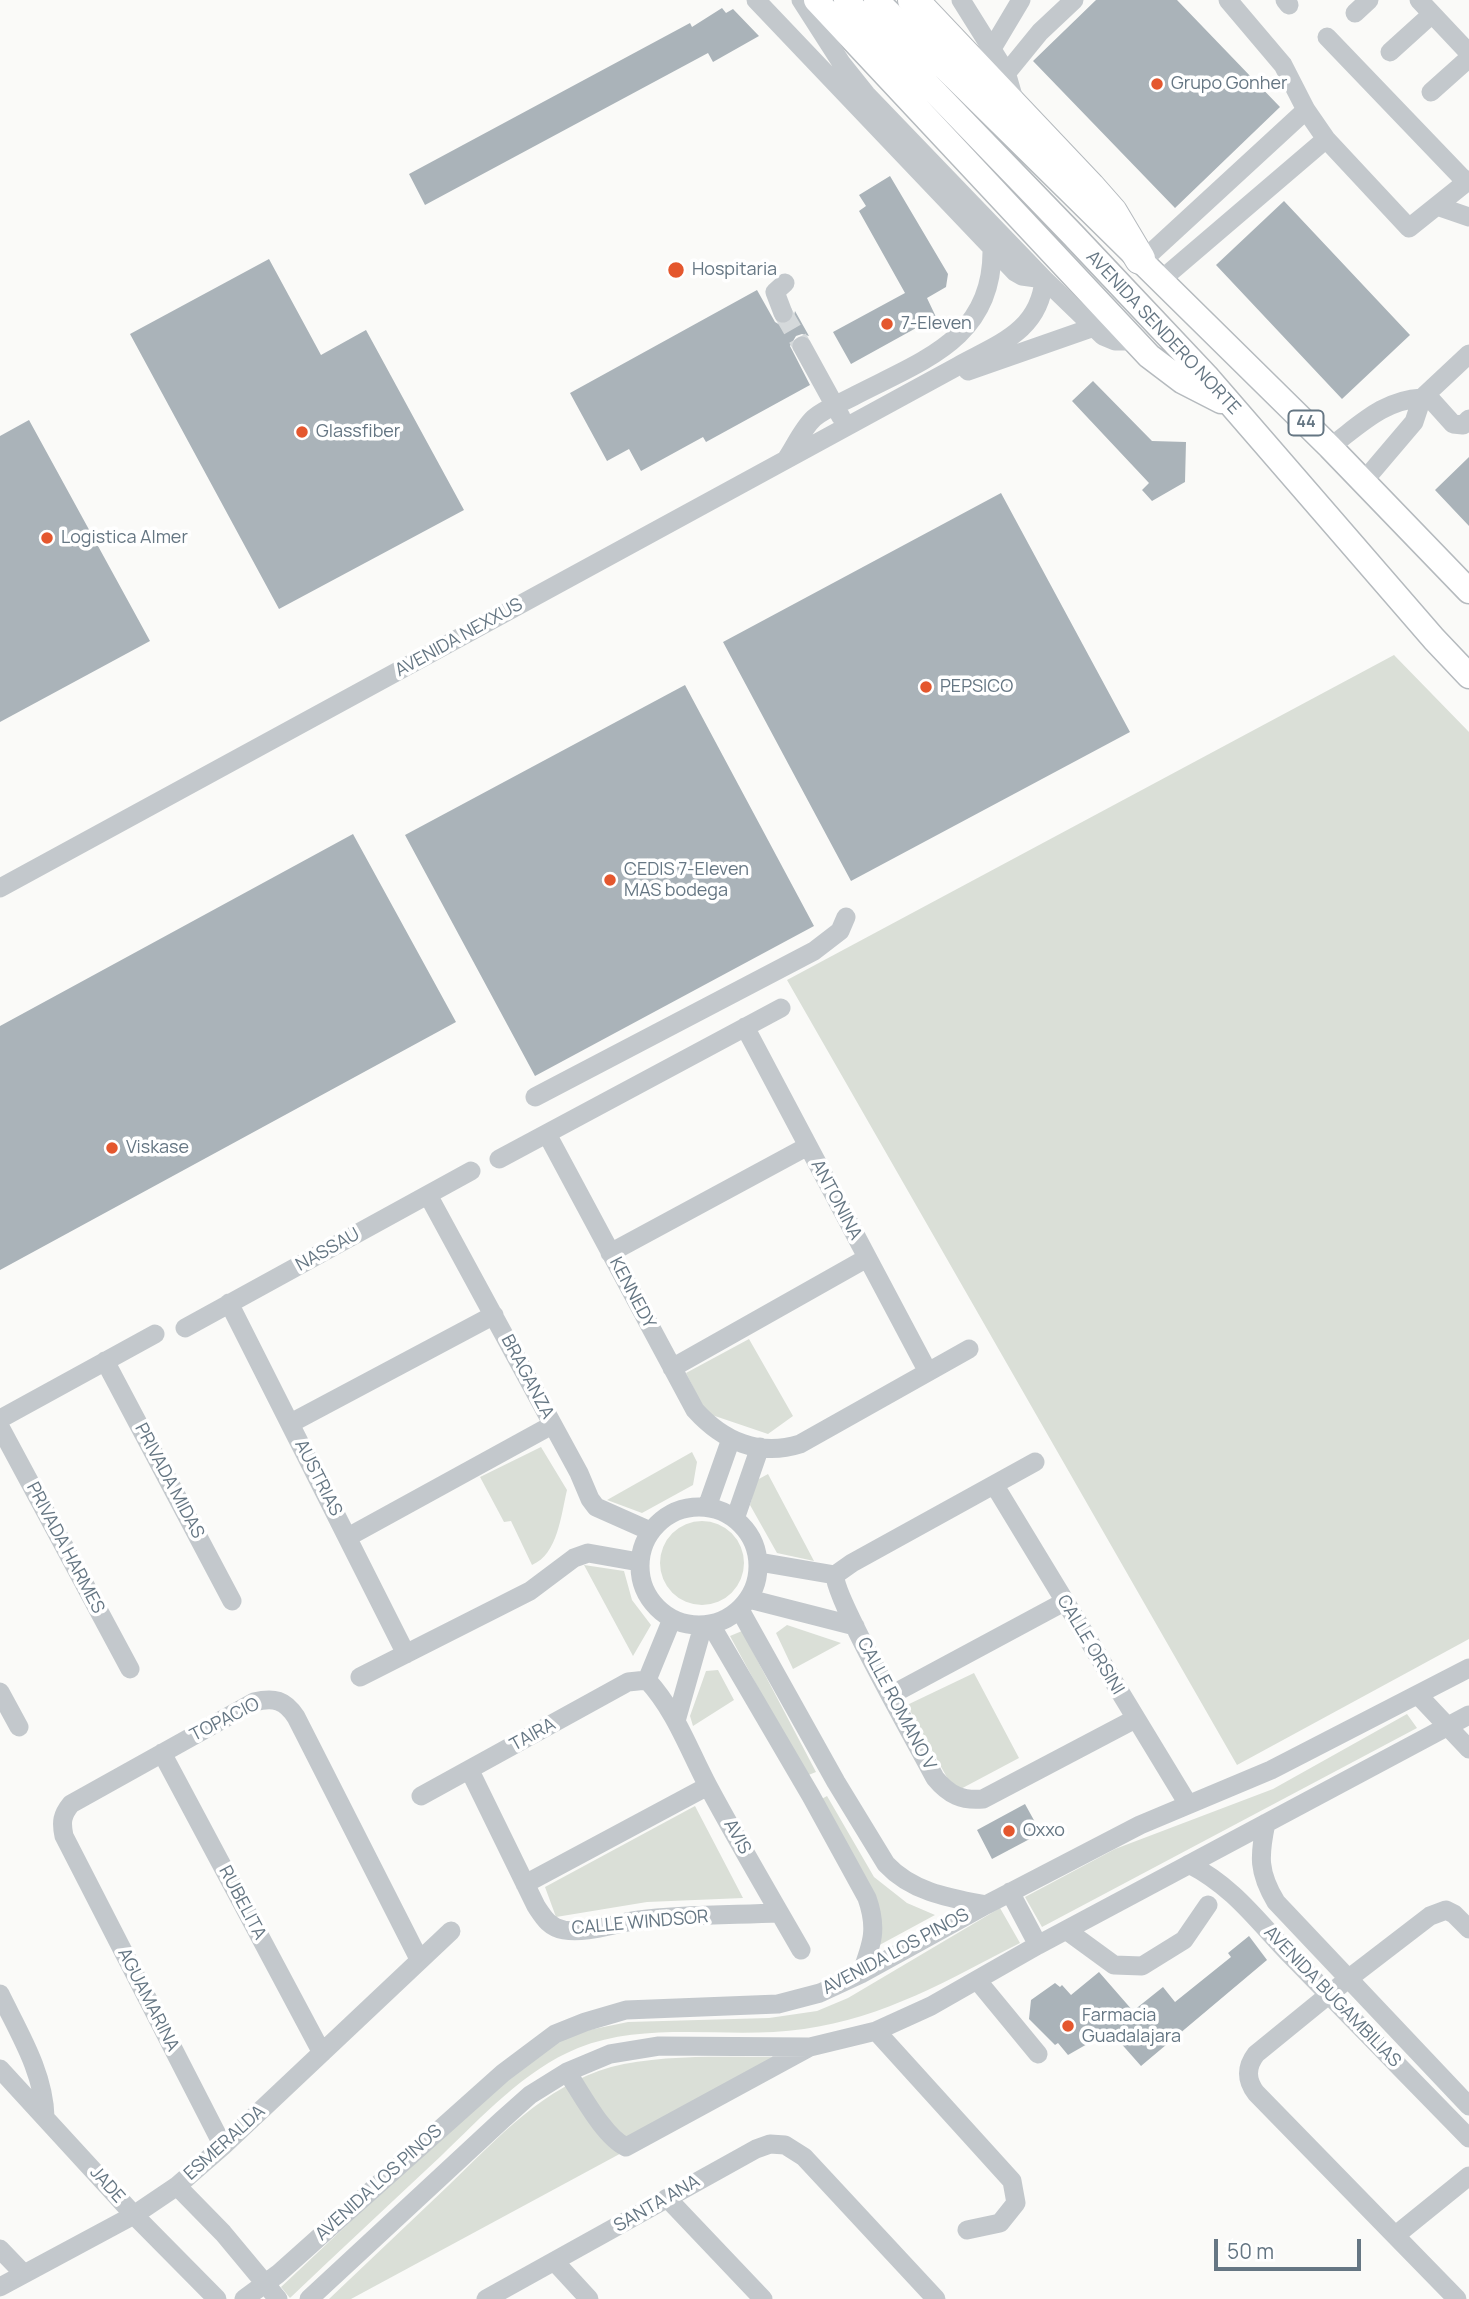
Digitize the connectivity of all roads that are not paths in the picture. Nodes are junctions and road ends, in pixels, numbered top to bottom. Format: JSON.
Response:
{"nodes":[{"id":1,"x":756,"y":0,"type":"edge"},
{"id":2,"x":801,"y":0,"type":"edge"},
{"id":3,"x":816,"y":0,"type":"edge"},
{"id":4,"x":846,"y":0,"type":"edge"},
{"id":5,"x":876,"y":0,"type":"edge"},
{"id":6,"x":961,"y":0,"type":"edge"},
{"id":7,"x":1021,"y":0,"type":"edge"},
{"id":8,"x":1074,"y":0,"type":"edge"},
{"id":9,"x":1235,"y":2,"type":"edge"},
{"id":10,"x":1425,"y":7,"type":"edge"},
{"id":11,"x":921,"y":8,"type":"edge"},
{"id":12,"x":1327,"y":37,"type":"dead end"},
{"id":13,"x":1390,"y":52,"type":"dead end"},
{"id":14,"x":1469,"y":53,"type":"edge"},
{"id":15,"x":1469,"y":58,"type":"edge"},
{"id":16,"x":993,"y":70,"type":"junction"},
{"id":17,"x":1431,"y":92,"type":"dead end"},
{"id":18,"x":1306,"y":110,"type":"junction"},
{"id":19,"x":1326,"y":139,"type":"junction"},
{"id":20,"x":1468,"y":181,"type":"edge"},
{"id":21,"x":1437,"y":206,"type":"junction"},
{"id":22,"x":1469,"y":217,"type":"edge"},
{"id":23,"x":992,"y":250,"type":"junction"},
{"id":24,"x":1141,"y":260,"type":"junction"},
{"id":25,"x":1044,"y":279,"type":"junction"},
{"id":26,"x":1161,"y":280,"type":"junction"},
{"id":27,"x":785,"y":283,"type":"dead end"},
{"id":28,"x":783,"y":313,"type":"tunnel mouth"},
{"id":29,"x":1094,"y":327,"type":"junction"},
{"id":30,"x":1135,"y":341,"type":"junction"},
{"id":31,"x":802,"y":346,"type":"tunnel mouth"},
{"id":32,"x":1469,"y":354,"type":"edge"},
{"id":33,"x":917,"y":388,"type":"junction"},
{"id":34,"x":1424,"y":396,"type":"junction"},
{"id":35,"x":836,"y":406,"type":"junction"},
{"id":36,"x":1231,"y":406,"type":"junction"},
{"id":37,"x":1469,"y":419,"type":"edge"},
{"id":38,"x":847,"y":427,"type":"junction"},
{"id":39,"x":1330,"y":447,"type":"junction"},
{"id":40,"x":785,"y":461,"type":"junction"},
{"id":41,"x":1363,"y":482,"type":"junction"},
{"id":42,"x":1469,"y":591,"type":"edge"},
{"id":43,"x":1469,"y":676,"type":"edge"},
{"id":44,"x":0,"y":888,"type":"edge"},
{"id":45,"x":846,"y":917,"type":"dead end"},
{"id":46,"x":781,"y":1008,"type":"dead end"},
{"id":47,"x":745,"y":1027,"type":"junction"},
{"id":48,"x":535,"y":1097,"type":"dead end"},
{"id":49,"x":547,"y":1134,"type":"junction"},
{"id":50,"x":807,"y":1146,"type":"junction"},
{"id":51,"x":499,"y":1159,"type":"dead end"},
{"id":52,"x":471,"y":1171,"type":"dead end"},
{"id":53,"x":428,"y":1195,"type":"junction"},
{"id":54,"x":610,"y":1253,"type":"junction"},
{"id":55,"x":867,"y":1258,"type":"junction"},
{"id":56,"x":229,"y":1303,"type":"junction"},
{"id":57,"x":494,"y":1315,"type":"junction"},
{"id":58,"x":185,"y":1328,"type":"dead end"},
{"id":59,"x":155,"y":1334,"type":"dead end"},
{"id":60,"x":969,"y":1349,"type":"dead end"},
{"id":61,"x":105,"y":1360,"type":"junction"},
{"id":62,"x":672,"y":1367,"type":"junction"},
{"id":63,"x":928,"y":1372,"type":"junction"},
{"id":64,"x":0,"y":1419,"type":"edge"},
{"id":65,"x":290,"y":1423,"type":"junction"},
{"id":66,"x":552,"y":1424,"type":"junction"},
{"id":67,"x":0,"y":1427,"type":"edge"},
{"id":68,"x":731,"y":1439,"type":"junction"},
{"id":69,"x":760,"y":1447,"type":"junction"},
{"id":70,"x":1035,"y":1462,"type":"dead end"},
{"id":71,"x":995,"y":1486,"type":"junction"},
{"id":72,"x":707,"y":1507,"type":"junction"},
{"id":73,"x":735,"y":1518,"type":"junction"},
{"id":74,"x":650,"y":1531,"type":"junction"},
{"id":75,"x":348,"y":1537,"type":"junction"},
{"id":76,"x":639,"y":1562,"type":"junction"},
{"id":77,"x":758,"y":1562,"type":"junction"},
{"id":78,"x":835,"y":1576,"type":"junction"},
{"id":79,"x":232,"y":1601,"type":"dead end"},
{"id":80,"x":1064,"y":1602,"type":"junction"},
{"id":81,"x":745,"y":1604,"type":"junction"},
{"id":82,"x":672,"y":1619,"type":"junction"},
{"id":83,"x":707,"y":1625,"type":"junction"},
{"id":84,"x":855,"y":1626,"type":"junction"},
{"id":85,"x":406,"y":1654,"type":"junction"},
{"id":86,"x":1469,"y":1668,"type":"edge"},
{"id":87,"x":130,"y":1669,"type":"dead end"},
{"id":88,"x":360,"y":1677,"type":"dead end"},
{"id":89,"x":647,"y":1680,"type":"junction"},
{"id":90,"x":0,"y":1692,"type":"edge"},
{"id":91,"x":891,"y":1695,"type":"junction"},
{"id":92,"x":1418,"y":1695,"type":"junction"},
{"id":93,"x":1469,"y":1715,"type":"edge"},
{"id":94,"x":1135,"y":1719,"type":"junction"},
{"id":95,"x":676,"y":1721,"type":"junction"},
{"id":96,"x":1447,"y":1726,"type":"junction"},
{"id":97,"x":19,"y":1727,"type":"dead end"},
{"id":98,"x":1469,"y":1749,"type":"edge"},
{"id":99,"x":162,"y":1753,"type":"junction"},
{"id":100,"x":470,"y":1771,"type":"junction"},
{"id":101,"x":836,"y":1782,"type":"junction"},
{"id":102,"x":708,"y":1786,"type":"junction"},
{"id":103,"x":421,"y":1796,"type":"dead end"},
{"id":104,"x":811,"y":1796,"type":"junction"},
{"id":105,"x":1188,"y":1804,"type":"junction"},
{"id":106,"x":1266,"y":1823,"type":"junction"},
{"id":107,"x":72,"y":1854,"type":"joint"},
{"id":108,"x":1189,"y":1864,"type":"junction"},
{"id":109,"x":525,"y":1884,"type":"junction"},
{"id":110,"x":1010,"y":1892,"type":"junction"},
{"id":111,"x":986,"y":1905,"type":"junction"},
{"id":112,"x":1208,"y":1905,"type":"dead end"},
{"id":113,"x":779,"y":1913,"type":"junction"},
{"id":114,"x":1469,"y":1929,"type":"edge"},
{"id":115,"x":1066,"y":1930,"type":"junction"},
{"id":116,"x":451,"y":1931,"type":"dead end"},
{"id":117,"x":1038,"y":1945,"type":"junction"},
{"id":118,"x":800,"y":1950,"type":"dead end"},
{"id":119,"x":419,"y":1959,"type":"junction"},
{"id":120,"x":861,"y":1974,"type":"junction"},
{"id":121,"x":1348,"y":1979,"type":"junction"},
{"id":122,"x":977,"y":1980,"type":"junction"},
{"id":123,"x":0,"y":1994,"type":"edge"},
{"id":124,"x":1329,"y":1995,"type":"junction"},
{"id":125,"x":876,"y":2031,"type":"junction"},
{"id":126,"x":810,"y":2047,"type":"junction"},
{"id":127,"x":322,"y":2053,"type":"junction"},
{"id":128,"x":1038,"y":2054,"type":"dead end"},
{"id":129,"x":0,"y":2069,"type":"edge"},
{"id":130,"x":566,"y":2072,"type":"junction"},
{"id":131,"x":1469,"y":2106,"type":"edge"},
{"id":132,"x":45,"y":2117,"type":"junction"},
{"id":133,"x":1469,"y":2138,"type":"edge"},
{"id":134,"x":223,"y":2146,"type":"junction"},
{"id":135,"x":1469,"y":2176,"type":"edge"},
{"id":136,"x":177,"y":2186,"type":"junction"},
{"id":137,"x":667,"y":2198,"type":"junction"},
{"id":138,"x":134,"y":2215,"type":"junction"},
{"id":139,"x":967,"y":2230,"type":"dead end"},
{"id":140,"x":1396,"y":2235,"type":"junction"},
{"id":141,"x":0,"y":2249,"type":"edge"},
{"id":142,"x":555,"y":2262,"type":"junction"},
{"id":143,"x":24,"y":2274,"type":"junction"},
{"id":144,"x":265,"y":2284,"type":"junction"},
{"id":145,"x":0,"y":2287,"type":"edge"},
{"id":146,"x":217,"y":2299,"type":"edge"},
{"id":147,"x":244,"y":2299,"type":"edge"},
{"id":148,"x":278,"y":2299,"type":"edge"},
{"id":149,"x":309,"y":2299,"type":"edge"},
{"id":150,"x":486,"y":2299,"type":"edge"},
{"id":151,"x":589,"y":2299,"type":"edge"},
{"id":152,"x":762,"y":2299,"type":"edge"},
{"id":153,"x":936,"y":2299,"type":"edge"},
{"id":154,"x":1457,"y":2299,"type":"edge"}],
"edges":[{"from":1,"to":23,"type":"street"},
{"from":2,"to":25,"type":"street"},
{"from":3,"to":30,"type":"main road"},
{"from":4,"to":36,"type":"main road","name":"AVENIDA SENDERO NORTE","number":"44"},
{"from":5,"to":24,"type":"main road","name":"AVENIDA SENDERO NORTE","number":"44"},
{"from":6,"to":16,"type":"street"},
{"from":7,"to":16,"type":"street"},
{"from":8,"to":16,"type":"street"},
{"from":9,"to":18,"type":"street"},
{"from":10,"to":13,"type":"street"},
{"from":10,"to":14,"type":"street"},
{"from":11,"to":16,"type":"highway"},
{"from":12,"to":20,"type":"street"},
{"from":15,"to":17,"type":"street"},
{"from":16,"to":24,"type":"highway"},
{"from":18,"to":19,"type":"street"},
{"from":18,"to":24,"type":"street"},
{"from":19,"to":21,"type":"street"},
{"from":19,"to":26,"type":"street"},
{"from":20,"to":21,"type":"street"},
{"from":21,"to":22,"type":"street"},
{"from":23,"to":25,"type":"street"},
{"from":23,"to":35,"type":"street"},
{"from":24,"to":26,"type":"main road","name":"AVENIDA SENDERO NORTE","number":"44"},
{"from":25,"to":29,"type":"street"},
{"from":25,"to":33,"type":"street"},
{"from":26,"to":39,"type":"main road","name":"AVENIDA SENDERO NORTE","number":"44"},
{"from":27,"to":28,"type":"street"},
{"from":29,"to":30,"type":"street"},
{"from":29,"to":33,"type":"street"},
{"from":30,"to":36,"type":"main road"},
{"from":31,"to":35,"type":"street"},
{"from":32,"to":34,"type":"street"},
{"from":33,"to":38,"type":"street","name":"AVENIDA NEXXUS"},
{"from":34,"to":37,"type":"street"},
{"from":34,"to":39,"type":"street"},
{"from":34,"to":41,"type":"street"},
{"from":35,"to":38,"type":"street"},
{"from":35,"to":40,"type":"street"},
{"from":36,"to":43,"type":"main road","name":"AVENIDA SENDERO NORTE","number":"44"},
{"from":38,"to":40,"type":"street","name":"AVENIDA NEXXUS"},
{"from":39,"to":41,"type":"main road","name":"AVENIDA SENDERO NORTE","number":"44"},
{"from":40,"to":44,"type":"street","name":"AVENIDA NEXXUS"},
{"from":41,"to":42,"type":"main road","name":"AVENIDA SENDERO NORTE","number":"44"},
{"from":45,"to":48,"type":"street"},
{"from":46,"to":47,"type":"street"},
{"from":47,"to":49,"type":"street"},
{"from":47,"to":50,"type":"street","name":"ANTONINA"},
{"from":49,"to":51,"type":"street"},
{"from":49,"to":54,"type":"street","name":"KENNEDY"},
{"from":50,"to":54,"type":"street"},
{"from":50,"to":55,"type":"street","name":"ANTONINA"},
{"from":52,"to":53,"type":"street","name":"NASSAU"},
{"from":53,"to":56,"type":"street","name":"NASSAU"},
{"from":53,"to":57,"type":"street","name":"BRAGANZA"},
{"from":54,"to":62,"type":"street","name":"KENNEDY"},
{"from":55,"to":62,"type":"street"},
{"from":55,"to":63,"type":"street","name":"ANTONINA"},
{"from":56,"to":58,"type":"street","name":"NASSAU"},
{"from":56,"to":65,"type":"street","name":"AUSTRIAS"},
{"from":57,"to":65,"type":"street"},
{"from":57,"to":66,"type":"street","name":"BRAGANZA"},
{"from":59,"to":61,"type":"street"},
{"from":60,"to":63,"type":"street"},
{"from":61,"to":64,"type":"street"},
{"from":61,"to":79,"type":"street","name":"PRIVADA MIDAS"},
{"from":62,"to":68,"type":"street","name":"KENNEDY"},
{"from":63,"to":69,"type":"street","name":"KENNEDY"},
{"from":65,"to":75,"type":"street","name":"AUSTRIAS"},
{"from":66,"to":74,"type":"street","name":"BRAGANZA"},
{"from":66,"to":75,"type":"street"},
{"from":67,"to":87,"type":"street","name":"PRIVADA HARMES"},
{"from":68,"to":69,"type":"street","name":"KENNEDY"},
{"from":68,"to":72,"type":"street"},
{"from":69,"to":73,"type":"street"},
{"from":70,"to":71,"type":"street"},
{"from":71,"to":78,"type":"street"},
{"from":71,"to":80,"type":"street","name":"CALLE ORSINI"},
{"from":72,"to":73,"type":"street"},
{"from":72,"to":74,"type":"street"},
{"from":73,"to":77,"type":"street"},
{"from":74,"to":76,"type":"street"},
{"from":75,"to":85,"type":"street","name":"AUSTRIAS"},
{"from":76,"to":82,"type":"street"},
{"from":76,"to":85,"type":"street"},
{"from":77,"to":78,"type":"street"},
{"from":77,"to":81,"type":"street"},
{"from":78,"to":84,"type":"street","name":"CALLE ROMANO V"},
{"from":80,"to":91,"type":"street"},
{"from":80,"to":94,"type":"street","name":"CALLE ORSINI"},
{"from":81,"to":83,"type":"street"},
{"from":81,"to":84,"type":"street"},
{"from":81,"to":101,"type":"street"},
{"from":82,"to":83,"type":"street"},
{"from":82,"to":89,"type":"street"},
{"from":83,"to":95,"type":"street"},
{"from":83,"to":104,"type":"street"},
{"from":84,"to":91,"type":"street","name":"CALLE ROMANO V"},
{"from":85,"to":88,"type":"street"},
{"from":86,"to":92,"type":"street","name":"AVENIDA LOS PINOS"},
{"from":89,"to":95,"type":"street","name":"AVIS"},
{"from":89,"to":100,"type":"street","name":"TAIRA"},
{"from":90,"to":97,"type":"street"},
{"from":91,"to":94,"type":"street","name":"CALLE ROMANO V"},
{"from":92,"to":96,"type":"street"},
{"from":92,"to":105,"type":"street","name":"AVENIDA LOS PINOS"},
{"from":93,"to":96,"type":"street","name":"AVENIDA LOS PINOS"},
{"from":94,"to":105,"type":"street","name":"CALLE ORSINI"},
{"from":95,"to":102,"type":"street","name":"AVIS"},
{"from":96,"to":98,"type":"street"},
{"from":96,"to":106,"type":"street","name":"AVENIDA LOS PINOS"},
{"from":99,"to":107,"type":"street","name":"TOPACIO"},
{"from":99,"to":119,"type":"street","name":"TOPACIO"},
{"from":99,"to":127,"type":"street","name":"RUBELITA"},
{"from":100,"to":103,"type":"street","name":"TAIRA"},
{"from":100,"to":109,"type":"street","name":"CALLE WINDSOR"},
{"from":101,"to":104,"type":"street"},
{"from":101,"to":111,"type":"street"},
{"from":102,"to":109,"type":"street"},
{"from":102,"to":113,"type":"street","name":"AVIS"},
{"from":104,"to":120,"type":"street"},
{"from":105,"to":110,"type":"street","name":"AVENIDA LOS PINOS"},
{"from":106,"to":108,"type":"street","name":"AVENIDA LOS PINOS"},
{"from":106,"to":121,"type":"street","name":"AVENIDA BUGAMBILIAS"},
{"from":107,"to":134,"type":"street","name":"AGUAMARINA"},
{"from":108,"to":115,"type":"street","name":"AVENIDA LOS PINOS"},
{"from":108,"to":124,"type":"street","name":"AVENIDA BUGAMBILIAS"},
{"from":109,"to":113,"type":"street","name":"CALLE WINDSOR"},
{"from":110,"to":111,"type":"street","name":"AVENIDA LOS PINOS"},
{"from":110,"to":117,"type":"street"},
{"from":111,"to":120,"type":"street","name":"AVENIDA LOS PINOS"},
{"from":112,"to":115,"type":"street"},
{"from":113,"to":118,"type":"street","name":"AVIS"},
{"from":114,"to":121,"type":"street"},
{"from":115,"to":117,"type":"street","name":"AVENIDA LOS PINOS"},
{"from":116,"to":119,"type":"street","name":"ESMERALDA"},
{"from":117,"to":122,"type":"street","name":"AVENIDA LOS PINOS"},
{"from":119,"to":127,"type":"street","name":"ESMERALDA"},
{"from":120,"to":144,"type":"street","name":"AVENIDA LOS PINOS"},
{"from":121,"to":124,"type":"street"},
{"from":121,"to":131,"type":"street","name":"AVENIDA BUGAMBILIAS"},
{"from":122,"to":125,"type":"street","name":"AVENIDA LOS PINOS"},
{"from":122,"to":128,"type":"street"},
{"from":123,"to":132,"type":"street"},
{"from":124,"to":133,"type":"street","name":"AVENIDA BUGAMBILIAS"},
{"from":124,"to":140,"type":"street"},
{"from":125,"to":126,"type":"street","name":"AVENIDA LOS PINOS"},
{"from":125,"to":139,"type":"street"},
{"from":126,"to":130,"type":"street","name":"AVENIDA LOS PINOS"},
{"from":126,"to":130,"type":"street"},
{"from":127,"to":134,"type":"street","name":"ESMERALDA"},
{"from":129,"to":132,"type":"street","name":"JADE"},
{"from":130,"to":149,"type":"street","name":"AVENIDA LOS PINOS"},
{"from":132,"to":138,"type":"street","name":"JADE"},
{"from":134,"to":136,"type":"street","name":"ESMERALDA"},
{"from":135,"to":140,"type":"street"},
{"from":136,"to":138,"type":"street","name":"ESMERALDA"},
{"from":136,"to":144,"type":"street"},
{"from":137,"to":142,"type":"street","name":"SANTA ANA"},
{"from":137,"to":152,"type":"street"},
{"from":137,"to":153,"type":"street","name":"SANTA ANA"},
{"from":138,"to":143,"type":"street","name":"ESMERALDA"},
{"from":138,"to":146,"type":"street","name":"JADE"},
{"from":140,"to":154,"type":"street"},
{"from":141,"to":143,"type":"street"},
{"from":142,"to":150,"type":"street","name":"SANTA ANA"},
{"from":142,"to":151,"type":"street"},
{"from":143,"to":145,"type":"street","name":"ESMERALDA"},
{"from":144,"to":147,"type":"street","name":"AVENIDA LOS PINOS"},
{"from":144,"to":148,"type":"street"}]}
